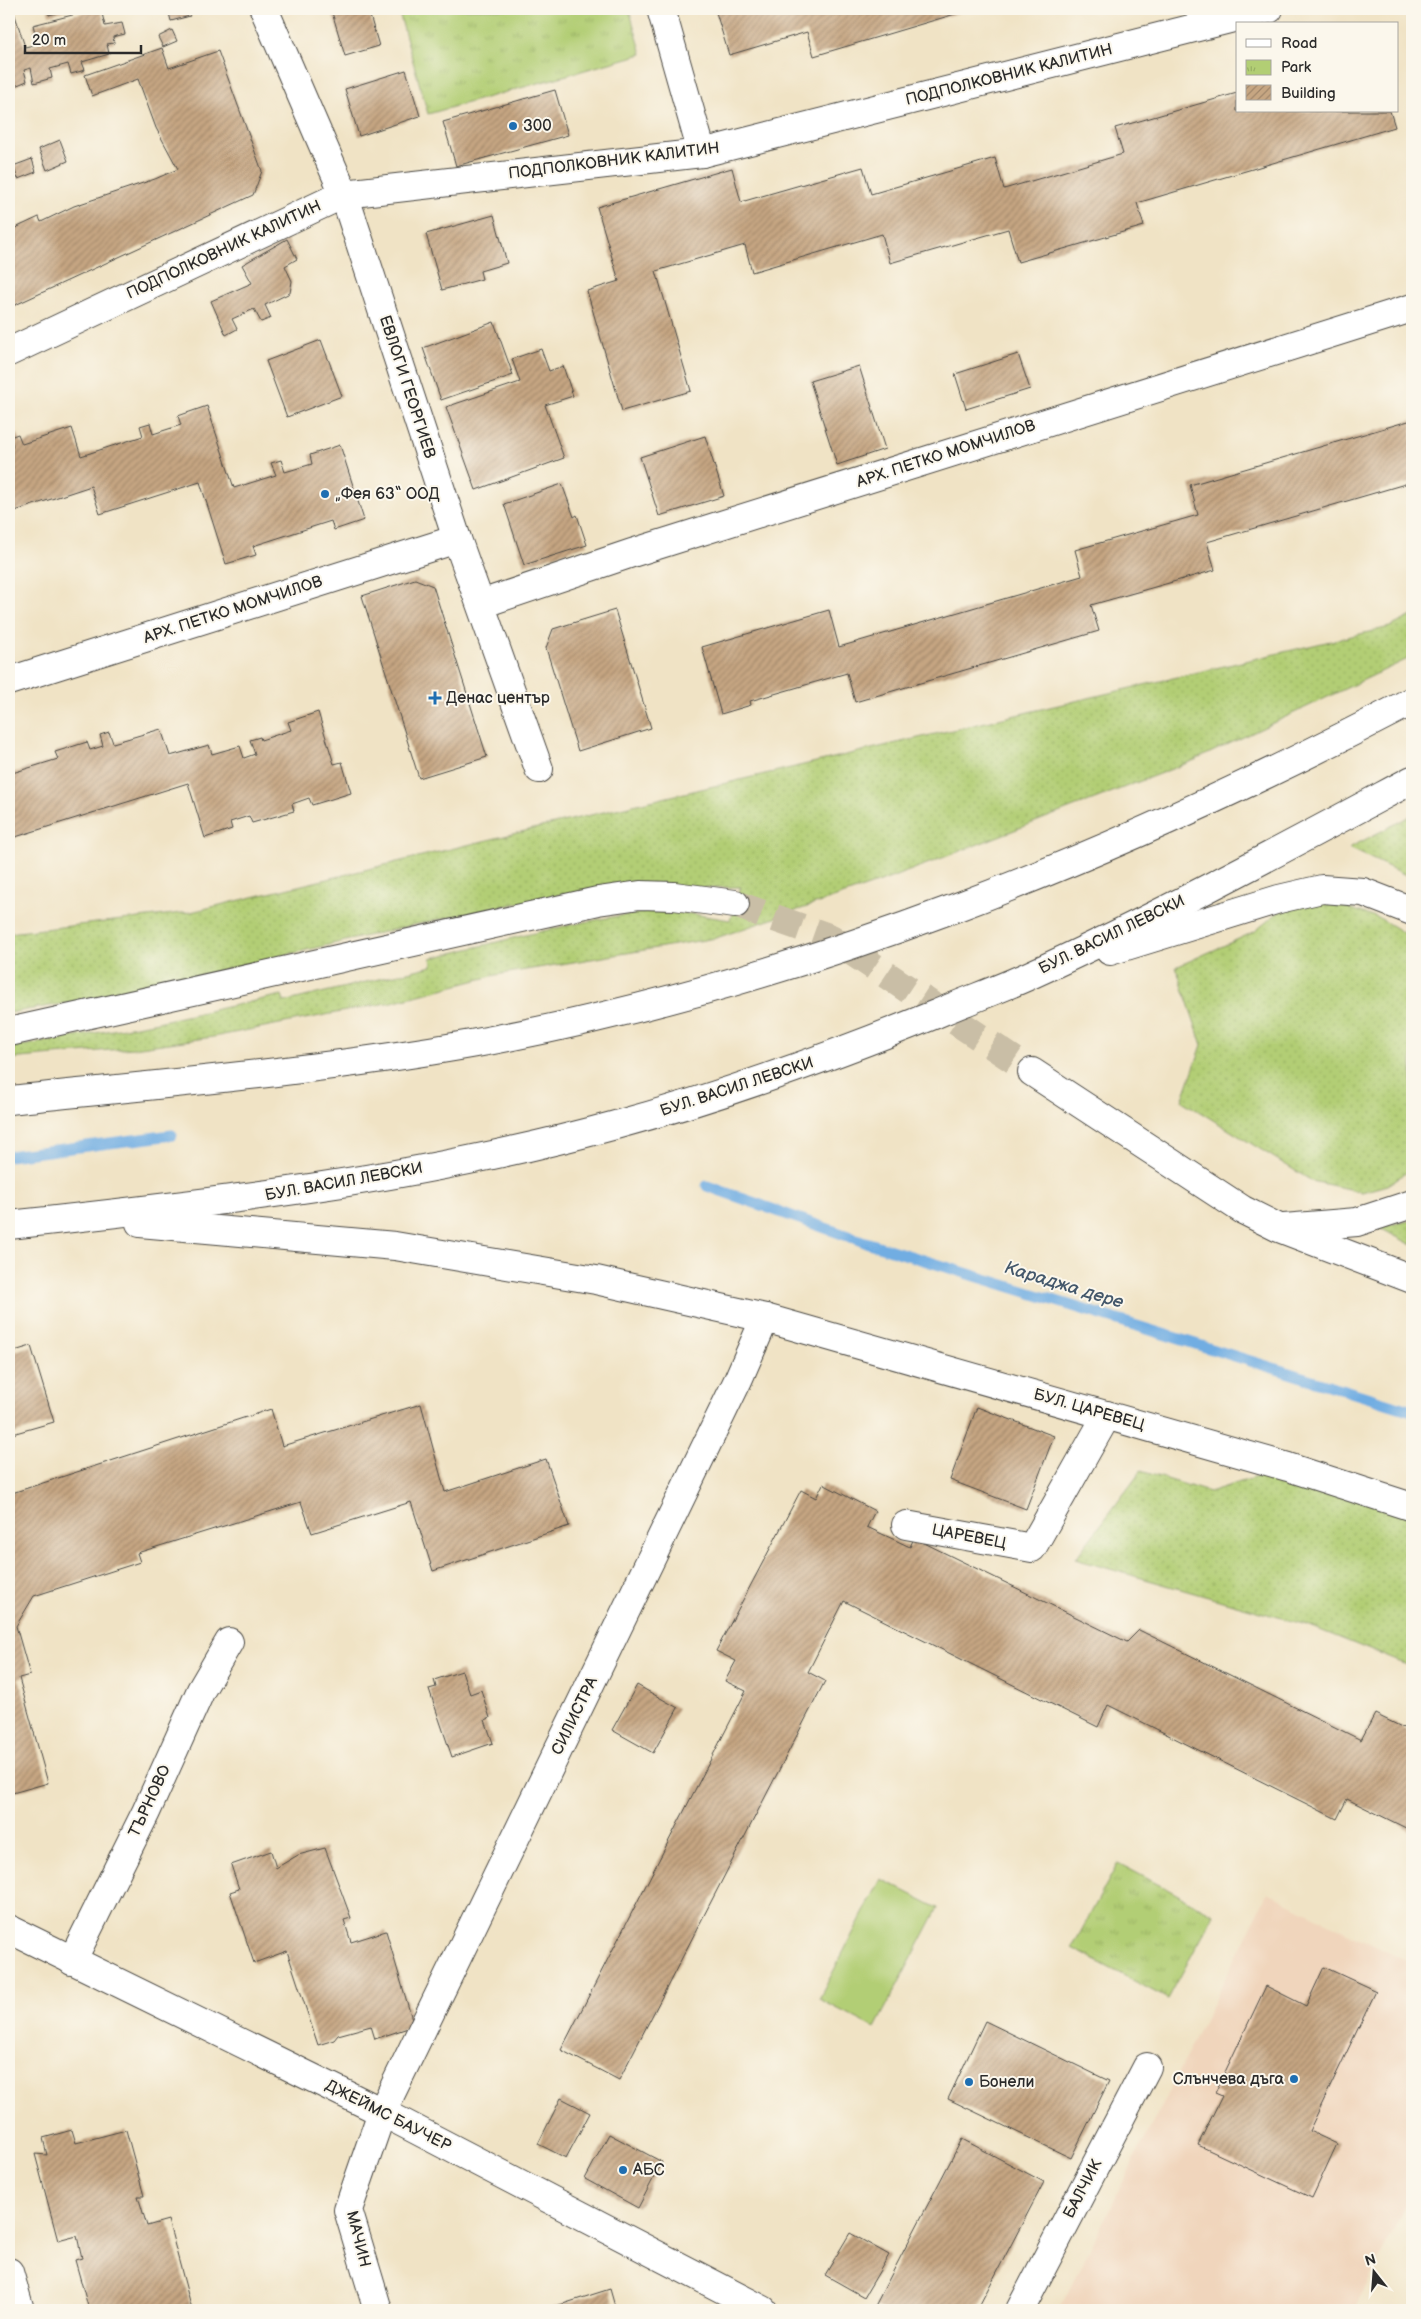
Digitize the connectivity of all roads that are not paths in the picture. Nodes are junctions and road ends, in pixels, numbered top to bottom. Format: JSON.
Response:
{"nodes":[{"id":1,"x":264,"y":9,"type":"edge"},
{"id":2,"x":661,"y":9,"type":"edge"},
{"id":3,"x":1269,"y":9,"type":"edge"},
{"id":4,"x":702,"y":153,"type":"junction"},
{"id":5,"x":344,"y":194,"type":"junction"},
{"id":6,"x":1412,"y":308,"type":"edge"},
{"id":7,"x":9,"y":352,"type":"edge"},
{"id":8,"x":457,"y":539,"type":"junction"},
{"id":9,"x":481,"y":604,"type":"junction"},
{"id":10,"x":9,"y":681,"type":"edge"},
{"id":11,"x":1412,"y":701,"type":"edge"},
{"id":12,"x":539,"y":770,"type":"dead end"},
{"id":13,"x":1412,"y":780,"type":"edge"},
{"id":14,"x":735,"y":904,"type":"tunnel mouth"},
{"id":15,"x":1412,"y":911,"type":"edge"},
{"id":16,"x":1025,"y":978,"type":"junction"},
{"id":17,"x":9,"y":1032,"type":"edge"},
{"id":18,"x":1032,"y":1072,"type":"tunnel mouth"},
{"id":19,"x":9,"y":1100,"type":"edge"},
{"id":20,"x":1412,"y":1204,"type":"edge"},
{"id":21,"x":86,"y":1218,"type":"junction"},
{"id":22,"x":36,"y":1222,"type":"junction"},
{"id":23,"x":9,"y":1225,"type":"edge"},
{"id":24,"x":1279,"y":1228,"type":"junction"},
{"id":25,"x":9,"y":1237,"type":"edge"},
{"id":26,"x":1412,"y":1280,"type":"edge"},
{"id":27,"x":765,"y":1318,"type":"junction"},
{"id":28,"x":1107,"y":1415,"type":"junction"},
{"id":29,"x":1412,"y":1507,"type":"edge"},
{"id":30,"x":906,"y":1525,"type":"dead end"},
{"id":31,"x":228,"y":1642,"type":"dead end"},
{"id":32,"x":9,"y":1929,"type":"edge"},
{"id":33,"x":72,"y":1961,"type":"junction"},
{"id":34,"x":1147,"y":2067,"type":"dead end"},
{"id":35,"x":382,"y":2112,"type":"junction"},
{"id":36,"x":9,"y":2272,"type":"edge"},
{"id":37,"x":20,"y":2310,"type":"edge"},
{"id":38,"x":378,"y":2310,"type":"edge"},
{"id":39,"x":763,"y":2310,"type":"edge"},
{"id":40,"x":1020,"y":2310,"type":"edge"}],
"edges":[{"from":1,"to":5,"type":"main road","name":"ЕВЛОГИ ГЕОРГИЕВ"},
{"from":2,"to":4,"type":"main road"},
{"from":3,"to":4,"type":"main road","name":"ПОДПОЛКОВНИК КАЛИТИН"},
{"from":4,"to":5,"type":"main road","name":"ПОДПОЛКОВНИК КАЛИТИН"},
{"from":5,"to":7,"type":"main road","name":"ПОДПОЛКОВНИК КАЛИТИН"},
{"from":5,"to":8,"type":"main road","name":"ЕВЛОГИ ГЕОРГИЕВ"},
{"from":6,"to":9,"type":"main road","name":"АРХ. ПЕТКО МОМЧИЛОВ"},
{"from":8,"to":9,"type":"main road","name":"ЕВЛОГИ ГЕОРГИЕВ"},
{"from":8,"to":10,"type":"main road","name":"АРХ. ПЕТКО МОМЧИЛОВ"},
{"from":9,"to":12,"type":"main road","name":"ЕВЛОГИ ГЕОРГИЕВ"},
{"from":11,"to":19,"type":"main road"},
{"from":13,"to":16,"type":"main road","name":"БУЛ. ВАСИЛ ЛЕВСКИ"},
{"from":14,"to":17,"type":"main road"},
{"from":15,"to":16,"type":"main road"},
{"from":16,"to":21,"type":"main road","name":"БУЛ. ВАСИЛ ЛЕВСКИ"},
{"from":18,"to":24,"type":"main road"},
{"from":20,"to":24,"type":"main road"},
{"from":21,"to":22,"type":"main road","name":"БУЛ. ВАСИЛ ЛЕВСКИ"},
{"from":21,"to":27,"type":"main road","name":"БУЛ. ЦАРЕВЕЦ"},
{"from":22,"to":23,"type":"main road","name":"БУЛ. ВАСИЛ ЛЕВСКИ"},
{"from":22,"to":25,"type":"main road"},
{"from":24,"to":26,"type":"main road"},
{"from":27,"to":28,"type":"main road","name":"БУЛ. ЦАРЕВЕЦ"},
{"from":27,"to":35,"type":"main road","name":"СИЛИСТРА"},
{"from":28,"to":29,"type":"main road","name":"БУЛ. ЦАРЕВЕЦ"},
{"from":28,"to":30,"type":"main road","name":"ЦАРЕВЕЦ"},
{"from":31,"to":33,"type":"main road","name":"ТЪРНОВО"},
{"from":32,"to":33,"type":"main road","name":"ДЖЕЙМС БАУЧЕР"},
{"from":33,"to":35,"type":"main road","name":"ДЖЕЙМС БАУЧЕР"},
{"from":34,"to":40,"type":"main road","name":"БАЛЧИК"},
{"from":35,"to":38,"type":"main road","name":"МАЧИН"},
{"from":35,"to":39,"type":"main road","name":"ДЖЕЙМС БАУЧЕР"},
{"from":36,"to":37,"type":"main road"}]}
